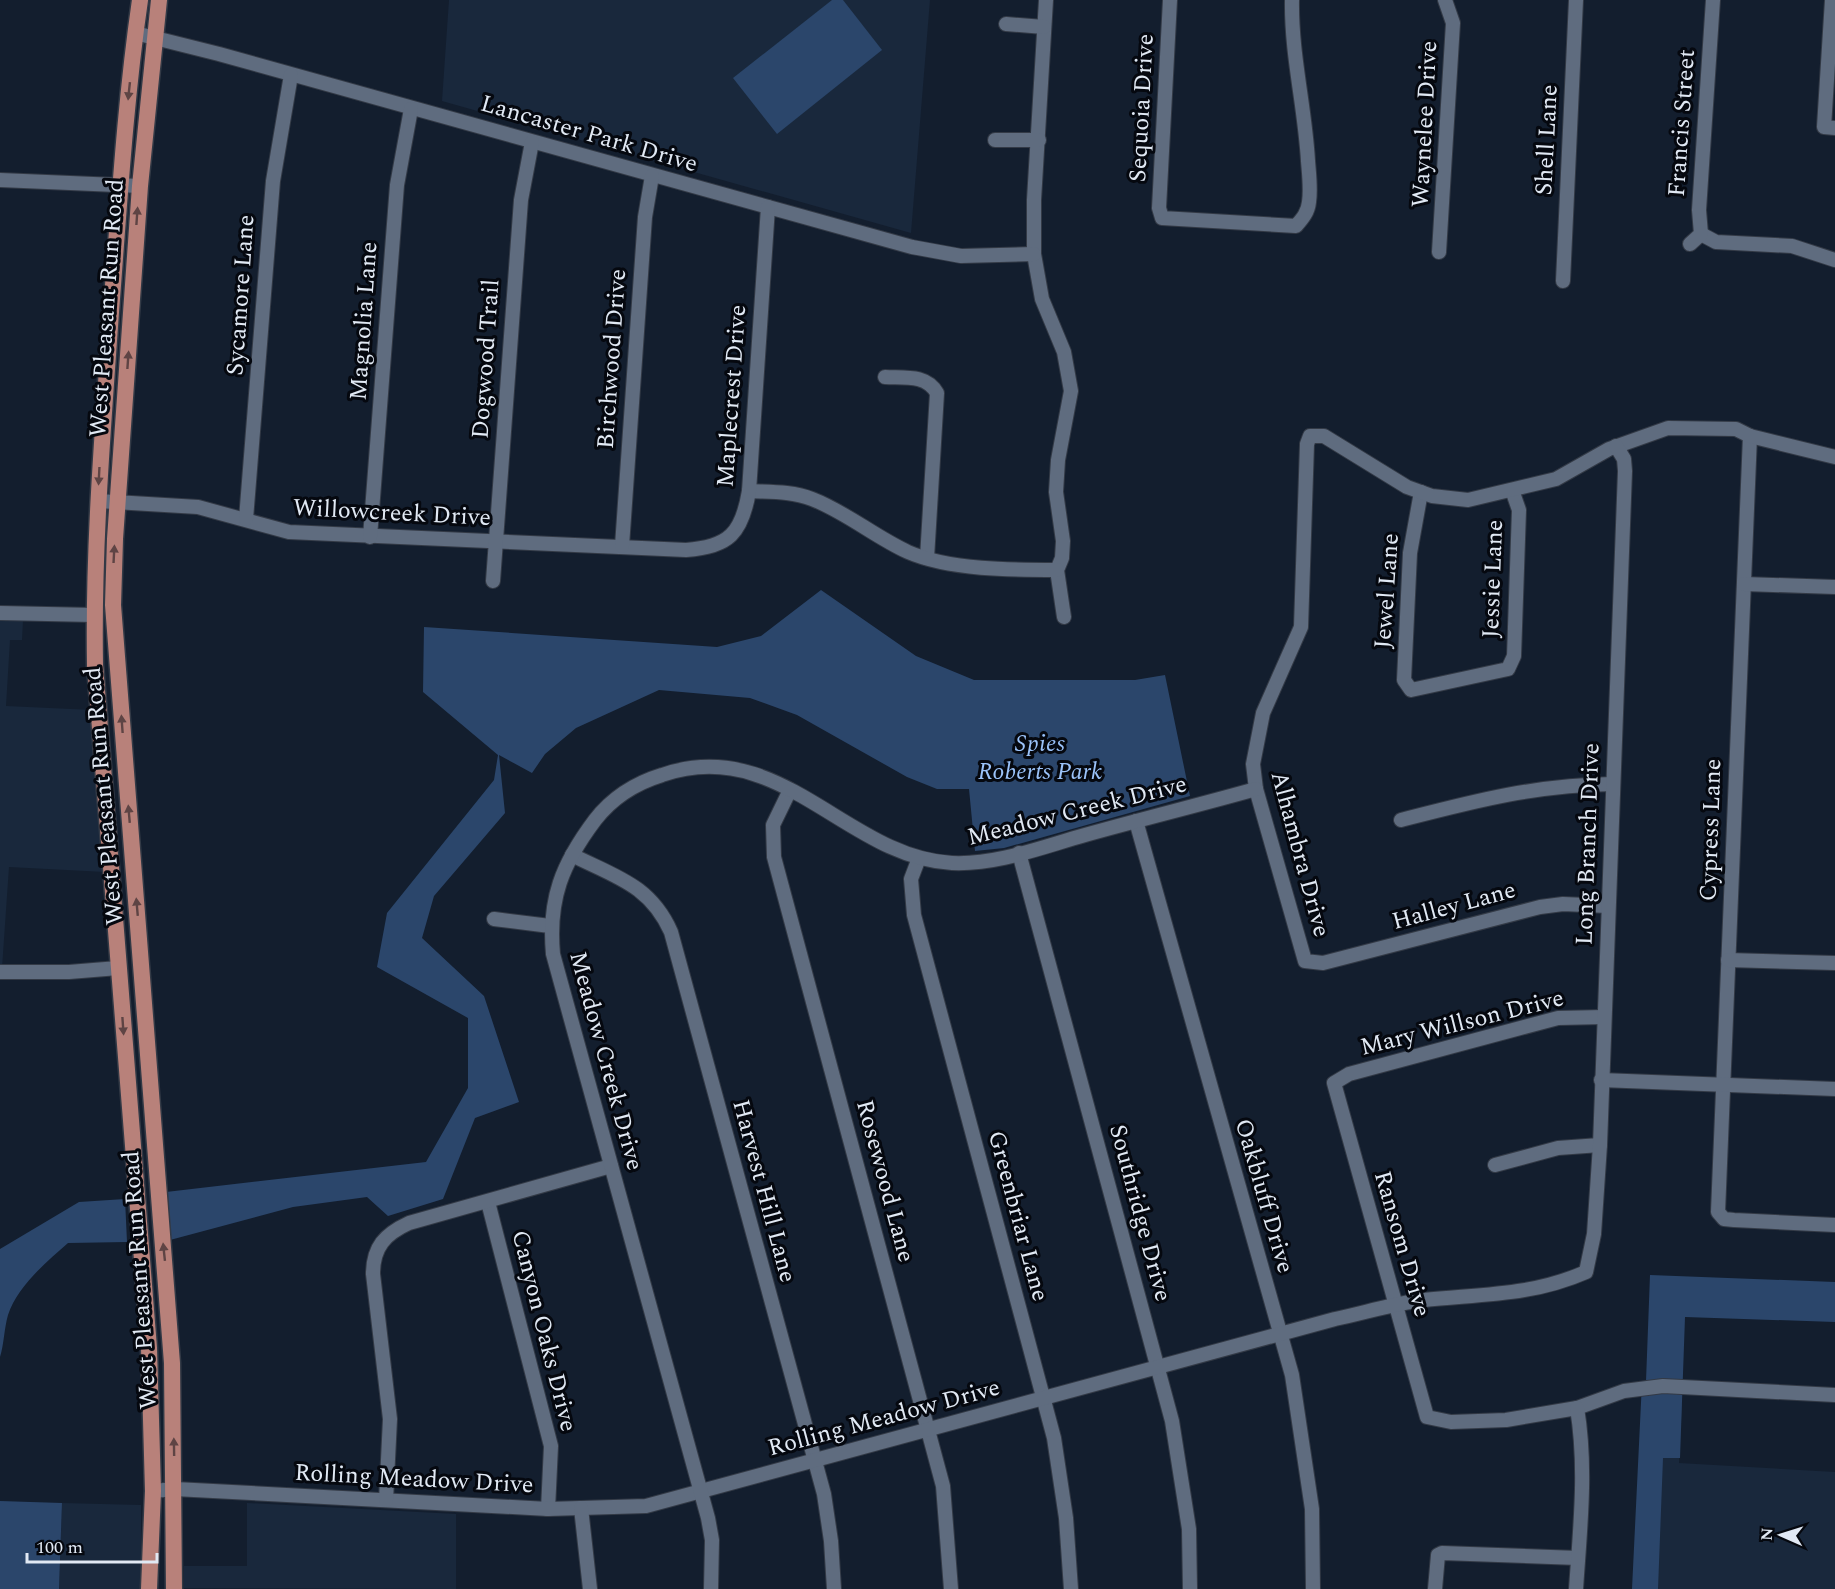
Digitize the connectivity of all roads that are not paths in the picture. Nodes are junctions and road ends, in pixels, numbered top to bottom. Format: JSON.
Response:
{"nodes":[{"id":1,"x":140,"y":0,"type":"edge"},
{"id":2,"x":159,"y":0,"type":"edge"},
{"id":3,"x":1046,"y":0,"type":"edge"},
{"id":4,"x":1170,"y":0,"type":"edge"},
{"id":5,"x":1292,"y":0,"type":"edge"},
{"id":6,"x":1445,"y":0,"type":"edge"},
{"id":7,"x":1576,"y":0,"type":"edge"},
{"id":8,"x":1713,"y":0,"type":"edge"},
{"id":9,"x":1832,"y":0,"type":"edge"},
{"id":10,"x":1006,"y":24,"type":"dead end"},
{"id":11,"x":1044,"y":27,"type":"junction"},
{"id":12,"x":135,"y":33,"type":"junction"},
{"id":13,"x":153,"y":36,"type":"junction"},
{"id":14,"x":291,"y":75,"type":"junction"},
{"id":15,"x":411,"y":109,"type":"junction"},
{"id":16,"x":1830,"y":128,"type":"edge"},
{"id":17,"x":995,"y":140,"type":"dead end"},
{"id":18,"x":1039,"y":140,"type":"junction"},
{"id":19,"x":532,"y":142,"type":"junction"},
{"id":20,"x":652,"y":176,"type":"junction"},
{"id":21,"x":0,"y":180,"type":"edge"},
{"id":22,"x":121,"y":186,"type":"junction"},
{"id":23,"x":140,"y":186,"type":"junction"},
{"id":24,"x":768,"y":207,"type":"junction"},
{"id":25,"x":1701,"y":234,"type":"junction"},
{"id":26,"x":1690,"y":243,"type":"dead end"},
{"id":27,"x":1439,"y":252,"type":"dead end"},
{"id":28,"x":1034,"y":254,"type":"junction"},
{"id":29,"x":1835,"y":260,"type":"edge"},
{"id":30,"x":1563,"y":281,"type":"dead end"},
{"id":31,"x":885,"y":377,"type":"dead end"},
{"id":32,"x":1750,"y":436,"type":"junction"},
{"id":33,"x":1616,"y":446,"type":"junction"},
{"id":34,"x":1835,"y":457,"type":"edge"},
{"id":35,"x":1512,"y":490,"type":"junction"},
{"id":36,"x":749,"y":491,"type":"junction"},
{"id":37,"x":1421,"y":492,"type":"junction"},
{"id":38,"x":98,"y":501,"type":"junction"},
{"id":39,"x":118,"y":502,"type":"junction"},
{"id":40,"x":246,"y":519,"type":"junction"},
{"id":41,"x":370,"y":537,"type":"junction"},
{"id":42,"x":495,"y":542,"type":"junction"},
{"id":43,"x":621,"y":546,"type":"junction"},
{"id":44,"x":686,"y":550,"type":"joint"},
{"id":45,"x":927,"y":558,"type":"junction"},
{"id":46,"x":1057,"y":570,"type":"junction"},
{"id":47,"x":493,"y":581,"type":"dead end"},
{"id":48,"x":1744,"y":584,"type":"junction"},
{"id":49,"x":1835,"y":587,"type":"edge"},
{"id":50,"x":0,"y":613,"type":"edge"},
{"id":51,"x":114,"y":613,"type":"junction"},
{"id":52,"x":94,"y":615,"type":"junction"},
{"id":53,"x":1064,"y":617,"type":"dead end"},
{"id":54,"x":1412,"y":690,"type":"joint"},
{"id":55,"x":126,"y":783,"type":"junction"},
{"id":56,"x":1613,"y":784,"type":"junction"},
{"id":57,"x":104,"y":785,"type":"junction"},
{"id":58,"x":790,"y":789,"type":"junction"},
{"id":59,"x":1256,"y":789,"type":"junction"},
{"id":60,"x":1401,"y":820,"type":"dead end"},
{"id":61,"x":1136,"y":821,"type":"junction"},
{"id":62,"x":1019,"y":853,"type":"junction"},
{"id":63,"x":572,"y":855,"type":"junction"},
{"id":64,"x":918,"y":858,"type":"junction"},
{"id":65,"x":1608,"y":906,"type":"junction"},
{"id":66,"x":494,"y":919,"type":"dead end"},
{"id":67,"x":550,"y":926,"type":"junction"},
{"id":68,"x":1728,"y":960,"type":"junction"},
{"id":69,"x":1312,"y":963,"type":"joint"},
{"id":70,"x":1835,"y":963,"type":"edge"},
{"id":71,"x":142,"y":966,"type":"junction"},
{"id":72,"x":118,"y":968,"type":"junction"},
{"id":73,"x":0,"y":972,"type":"edge"},
{"id":74,"x":1604,"y":1017,"type":"junction"},
{"id":75,"x":1601,"y":1080,"type":"junction"},
{"id":76,"x":1334,"y":1083,"type":"joint"},
{"id":77,"x":1722,"y":1084,"type":"junction"},
{"id":78,"x":1835,"y":1089,"type":"edge"},
{"id":79,"x":153,"y":1130,"type":"junction"},
{"id":80,"x":131,"y":1132,"type":"junction"},
{"id":81,"x":1600,"y":1145,"type":"junction"},
{"id":82,"x":1495,"y":1165,"type":"dead end"},
{"id":83,"x":611,"y":1166,"type":"junction"},
{"id":84,"x":488,"y":1202,"type":"junction"},
{"id":85,"x":1835,"y":1225,"type":"edge"},
{"id":86,"x":1592,"y":1244,"type":"joint"},
{"id":87,"x":1396,"y":1306,"type":"junction"},
{"id":88,"x":1279,"y":1334,"type":"junction"},
{"id":89,"x":1159,"y":1368,"type":"junction"},
{"id":90,"x":1835,"y":1395,"type":"edge"},
{"id":91,"x":1043,"y":1398,"type":"junction"},
{"id":92,"x":1577,"y":1408,"type":"junction"},
{"id":93,"x":928,"y":1429,"type":"junction"},
{"id":94,"x":814,"y":1461,"type":"junction"},
{"id":95,"x":175,"y":1489,"type":"junction"},
{"id":96,"x":153,"y":1491,"type":"junction"},
{"id":97,"x":699,"y":1491,"type":"junction"},
{"id":98,"x":386,"y":1500,"type":"junction"},
{"id":99,"x":581,"y":1508,"type":"junction"},
{"id":100,"x":548,"y":1509,"type":"junction"},
{"id":101,"x":1578,"y":1558,"type":"junction"},
{"id":102,"x":149,"y":1589,"type":"edge"},
{"id":103,"x":174,"y":1589,"type":"edge"},
{"id":104,"x":590,"y":1589,"type":"edge"},
{"id":105,"x":711,"y":1589,"type":"edge"},
{"id":106,"x":834,"y":1589,"type":"edge"},
{"id":107,"x":951,"y":1589,"type":"edge"},
{"id":108,"x":1071,"y":1589,"type":"edge"},
{"id":109,"x":1190,"y":1589,"type":"edge"},
{"id":110,"x":1313,"y":1589,"type":"edge"},
{"id":111,"x":1435,"y":1589,"type":"edge"},
{"id":112,"x":1576,"y":1589,"type":"edge"}],
"edges":[{"from":1,"to":12,"type":"main road","name":"West Pleasant Run Road"},
{"from":2,"to":13,"type":"main road","name":"West Pleasant Run Road"},
{"from":3,"to":11,"type":"street"},
{"from":4,"to":5,"type":"street","name":"Sequoia Drive"},
{"from":6,"to":27,"type":"street","name":"Waynelee Drive"},
{"from":7,"to":30,"type":"street","name":"Shell Lane"},
{"from":8,"to":25,"type":"street","name":"Francis Street"},
{"from":9,"to":16,"type":"street"},
{"from":10,"to":11,"type":"street"},
{"from":11,"to":18,"type":"street"},
{"from":12,"to":13,"type":"street","name":"Lancaster Park Drive"},
{"from":12,"to":22,"type":"main road","name":"West Pleasant Run Road","one_way":true},
{"from":13,"to":14,"type":"street","name":"Lancaster Park Drive"},
{"from":13,"to":23,"type":"main road","name":"West Pleasant Run Road"},
{"from":14,"to":15,"type":"street","name":"Lancaster Park Drive"},
{"from":14,"to":40,"type":"street","name":"Sycamore Lane"},
{"from":15,"to":19,"type":"street","name":"Lancaster Park Drive"},
{"from":15,"to":41,"type":"street","name":"Magnolia Lane"},
{"from":17,"to":18,"type":"street"},
{"from":18,"to":28,"type":"street"},
{"from":19,"to":20,"type":"street","name":"Lancaster Park Drive"},
{"from":19,"to":42,"type":"street","name":"Dogwood Trail"},
{"from":20,"to":24,"type":"street","name":"Lancaster Park Drive"},
{"from":20,"to":43,"type":"street","name":"Birchwood Drive"},
{"from":21,"to":22,"type":"street"},
{"from":22,"to":23,"type":"street"},
{"from":22,"to":38,"type":"main road","name":"West Pleasant Run Road","one_way":true},
{"from":39,"to":23,"type":"main road","name":"West Pleasant Run Road","one_way":true},
{"from":24,"to":28,"type":"street","name":"Lancaster Park Drive"},
{"from":24,"to":36,"type":"street","name":"Maplecrest Drive"},
{"from":25,"to":26,"type":"street"},
{"from":25,"to":29,"type":"street"},
{"from":28,"to":46,"type":"street"},
{"from":31,"to":45,"type":"street"},
{"from":32,"to":33,"type":"street"},
{"from":32,"to":34,"type":"street"},
{"from":32,"to":48,"type":"street","name":"Cypress Lane"},
{"from":33,"to":35,"type":"street"},
{"from":33,"to":56,"type":"street","name":"Long Branch Drive"},
{"from":35,"to":37,"type":"street"},
{"from":35,"to":54,"type":"street","name":"Jessie Lane"},
{"from":36,"to":44,"type":"street","name":"Maplecrest Drive"},
{"from":36,"to":45,"type":"street"},
{"from":37,"to":54,"type":"street","name":"Jewel Lane"},
{"from":37,"to":59,"type":"street","name":"Alhambra Drive"},
{"from":38,"to":39,"type":"street","name":"Willowcreek Drive"},
{"from":38,"to":52,"type":"main road","name":"West Pleasant Run Road"},
{"from":39,"to":40,"type":"street","name":"Willowcreek Drive"},
{"from":51,"to":39,"type":"main road","name":"West Pleasant Run Road","one_way":true},
{"from":40,"to":41,"type":"street","name":"Willowcreek Drive"},
{"from":41,"to":42,"type":"street","name":"Willowcreek Drive"},
{"from":42,"to":43,"type":"street","name":"Willowcreek Drive"},
{"from":42,"to":47,"type":"street","name":"Dogwood Trail"},
{"from":43,"to":44,"type":"street","name":"Willowcreek Drive"},
{"from":45,"to":46,"type":"street"},
{"from":46,"to":53,"type":"street"},
{"from":48,"to":49,"type":"street"},
{"from":48,"to":68,"type":"street","name":"Cypress Lane"},
{"from":50,"to":52,"type":"street"},
{"from":51,"to":52,"type":"main road"},
{"from":55,"to":51,"type":"main road","name":"West Pleasant Run Road","one_way":true},
{"from":52,"to":57,"type":"main road","name":"West Pleasant Run Road"},
{"from":55,"to":57,"type":"main road"},
{"from":71,"to":55,"type":"main road","name":"West Pleasant Run Road","one_way":true},
{"from":56,"to":60,"type":"street"},
{"from":56,"to":65,"type":"street","name":"Long Branch Drive"},
{"from":57,"to":72,"type":"main road","name":"West Pleasant Run Road"},
{"from":58,"to":63,"type":"street","name":"Meadow Creek Drive"},
{"from":58,"to":64,"type":"street","name":"Meadow Creek Drive"},
{"from":58,"to":93,"type":"street","name":"Rosewood Lane"},
{"from":59,"to":61,"type":"street","name":"Meadow Creek Drive"},
{"from":59,"to":69,"type":"street","name":"Alhambra Drive"},
{"from":61,"to":62,"type":"street","name":"Meadow Creek Drive"},
{"from":61,"to":88,"type":"street","name":"Oakbluff Drive"},
{"from":62,"to":64,"type":"street","name":"Meadow Creek Drive"},
{"from":62,"to":89,"type":"street","name":"Southridge Drive"},
{"from":63,"to":67,"type":"street","name":"Meadow Creek Drive"},
{"from":63,"to":94,"type":"street","name":"Harvest Hill Lane"},
{"from":64,"to":91,"type":"street","name":"Greenbriar Lane"},
{"from":65,"to":69,"type":"street","name":"Halley Lane"},
{"from":65,"to":74,"type":"street","name":"Long Branch Drive"},
{"from":66,"to":67,"type":"street"},
{"from":67,"to":83,"type":"street","name":"Meadow Creek Drive"},
{"from":68,"to":70,"type":"street"},
{"from":68,"to":77,"type":"street","name":"Cypress Lane"},
{"from":71,"to":72,"type":"main road"},
{"from":71,"to":79,"type":"main road","name":"West Pleasant Run Road"},
{"from":72,"to":73,"type":"street"},
{"from":72,"to":80,"type":"main road","name":"West Pleasant Run Road","one_way":true},
{"from":74,"to":75,"type":"street","name":"Long Branch Drive"},
{"from":74,"to":76,"type":"street","name":"Mary Willson Drive"},
{"from":75,"to":77,"type":"street"},
{"from":75,"to":81,"type":"street","name":"Long Branch Drive"},
{"from":76,"to":87,"type":"street","name":"Ransom Drive"},
{"from":77,"to":78,"type":"street"},
{"from":77,"to":85,"type":"street","name":"Cypress Lane"},
{"from":79,"to":80,"type":"main road"},
{"from":95,"to":79,"type":"main road","name":"West Pleasant Run Road","one_way":true},
{"from":80,"to":96,"type":"main road","name":"West Pleasant Run Road"},
{"from":81,"to":82,"type":"street"},
{"from":81,"to":86,"type":"street","name":"Long Branch Drive"},
{"from":83,"to":84,"type":"street"},
{"from":83,"to":97,"type":"street","name":"Meadow Creek Drive"},
{"from":84,"to":98,"type":"street"},
{"from":84,"to":100,"type":"street","name":"Canyon Oaks Drive"},
{"from":86,"to":87,"type":"street","name":"Rolling Meadow Drive"},
{"from":87,"to":88,"type":"street","name":"Rolling Meadow Drive"},
{"from":87,"to":92,"type":"street","name":"Ransom Drive"},
{"from":88,"to":89,"type":"street","name":"Rolling Meadow Drive"},
{"from":88,"to":110,"type":"street","name":"Oakbluff Drive"},
{"from":89,"to":91,"type":"street","name":"Rolling Meadow Drive"},
{"from":89,"to":109,"type":"street","name":"Southridge Drive"},
{"from":90,"to":92,"type":"street"},
{"from":91,"to":93,"type":"street","name":"Rolling Meadow Drive"},
{"from":91,"to":108,"type":"street","name":"Greenbriar Lane"},
{"from":92,"to":101,"type":"street"},
{"from":93,"to":94,"type":"street","name":"Rolling Meadow Drive"},
{"from":93,"to":107,"type":"street","name":"Rosewood Lane"},
{"from":94,"to":97,"type":"street","name":"Rolling Meadow Drive"},
{"from":94,"to":106,"type":"street","name":"Harvest Hill Lane"},
{"from":95,"to":96,"type":"street","name":"Rolling Meadow Drive"},
{"from":95,"to":98,"type":"street","name":"Rolling Meadow Drive"},
{"from":95,"to":103,"type":"main road","name":"West Pleasant Run Road"},
{"from":96,"to":102,"type":"main road","name":"West Pleasant Run Road"},
{"from":97,"to":99,"type":"street","name":"Rolling Meadow Drive"},
{"from":97,"to":105,"type":"street","name":"Meadow Creek Drive"},
{"from":98,"to":100,"type":"street","name":"Rolling Meadow Drive"},
{"from":99,"to":100,"type":"street","name":"Rolling Meadow Drive"},
{"from":99,"to":104,"type":"street"},
{"from":101,"to":111,"type":"street"},
{"from":101,"to":112,"type":"street"}]}
